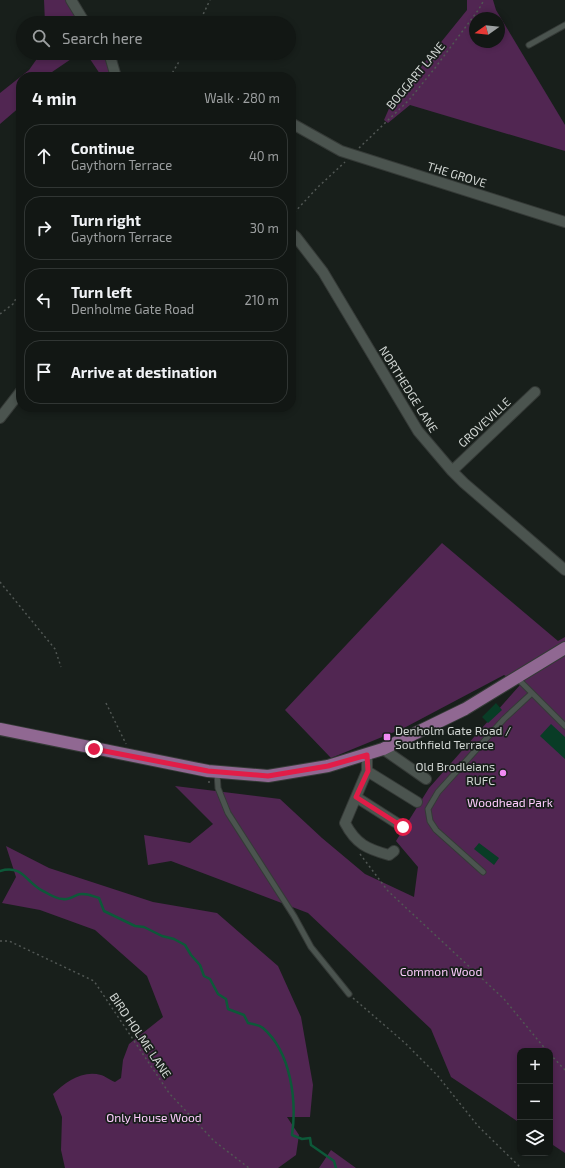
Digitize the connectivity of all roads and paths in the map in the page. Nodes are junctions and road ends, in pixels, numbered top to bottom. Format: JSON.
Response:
{"nodes":[{"id":1,"x":70,"y":0,"type":"edge"},
{"id":2,"x":210,"y":0,"type":"edge"},
{"id":3,"x":484,"y":0,"type":"edge"},
{"id":4,"x":80,"y":16,"type":"edge"},
{"id":5,"x":202,"y":16,"type":"edge"},
{"id":6,"x":565,"y":25,"type":"edge"},
{"id":7,"x":529,"y":45,"type":"dead end"},
{"id":8,"x":111,"y":60,"type":"edge"},
{"id":9,"x":180,"y":60,"type":"edge"},
{"id":10,"x":115,"y":72,"type":"edge"},
{"id":11,"x":173,"y":72,"type":"edge"},
{"id":12,"x":296,"y":126,"type":"edge"},
{"id":13,"x":353,"y":155,"type":"junction"},
{"id":14,"x":296,"y":211,"type":"edge"},
{"id":15,"x":565,"y":222,"type":"edge"},
{"id":16,"x":296,"y":237,"type":"edge"},
{"id":17,"x":16,"y":298,"type":"edge"},
{"id":18,"x":0,"y":314,"type":"edge"},
{"id":19,"x":535,"y":392,"type":"dead end"},
{"id":20,"x":16,"y":397,"type":"edge"},
{"id":21,"x":0,"y":418,"type":"edge"},
{"id":22,"x":452,"y":471,"type":"junction"},
{"id":23,"x":565,"y":570,"type":"edge"},
{"id":24,"x":0,"y":582,"type":"edge"},
{"id":25,"x":565,"y":648,"type":"edge"},
{"id":26,"x":61,"y":667,"type":"dead end"},
{"id":27,"x":517,"y":678,"type":"junction"},
{"id":28,"x":532,"y":693,"type":"junction"},
{"id":29,"x":106,"y":703,"type":"dead end"},
{"id":30,"x":565,"y":726,"type":"edge"},
{"id":31,"x":0,"y":729,"type":"edge"},
{"id":32,"x":383,"y":749,"type":"junction"},
{"id":33,"x":367,"y":755,"type":"junction"},
{"id":34,"x":132,"y":756,"type":"junction"},
{"id":35,"x":368,"y":771,"type":"junction"},
{"id":36,"x":217,"y":773,"type":"junction"},
{"id":37,"x":426,"y":779,"type":"dead end"},
{"id":38,"x":356,"y":797,"type":"junction"},
{"id":39,"x":417,"y":802,"type":"dead end"},
{"id":40,"x":403,"y":827,"type":"dead end"},
{"id":41,"x":352,"y":835,"type":"junction"},
{"id":42,"x":394,"y":851,"type":"dead end"},
{"id":43,"x":483,"y":872,"type":"dead end"},
{"id":44,"x":0,"y":941,"type":"edge"},
{"id":45,"x":349,"y":994,"type":"joint"},
{"id":46,"x":545,"y":1048,"type":"edge"},
{"id":47,"x":553,"y":1057,"type":"edge"},
{"id":48,"x":565,"y":1070,"type":"edge"},
{"id":49,"x":249,"y":1168,"type":"edge"},
{"id":50,"x":521,"y":1168,"type":"edge"}],
"edges":[{"from":1,"to":4,"type":"street"},
{"from":2,"to":5,"type":"path"},
{"from":3,"to":13,"type":"path","name":"BOGGART LANE"},
{"from":6,"to":7,"type":"lane"},
{"from":8,"to":10,"type":"street"},
{"from":9,"to":11,"type":"path"},
{"from":12,"to":13,"type":"street","name":"THE GROVE"},
{"from":13,"to":14,"type":"path","name":"BOGGART LANE"},
{"from":13,"to":15,"type":"street","name":"THE GROVE"},
{"from":16,"to":22,"type":"street","name":"NORTHEDGE LANE"},
{"from":17,"to":18,"type":"path"},
{"from":19,"to":22,"type":"street","name":"GROVEVILLE"},
{"from":20,"to":21,"type":"street"},
{"from":22,"to":23,"type":"street","name":"NORTHEDGE LANE"},
{"from":24,"to":26,"type":"path"},
{"from":25,"to":27,"type":"main road"},
{"from":27,"to":28,"type":"lane"},
{"from":27,"to":32,"type":"main road"},
{"from":28,"to":30,"type":"lane"},
{"from":28,"to":43,"type":"lane"},
{"from":29,"to":34,"type":"path"},
{"from":31,"to":34,"type":"main road"},
{"from":32,"to":33,"type":"main road"},
{"from":32,"to":37,"type":"street"},
{"from":33,"to":35,"type":"street"},
{"from":33,"to":36,"type":"main road"},
{"from":34,"to":36,"type":"main road"},
{"from":35,"to":38,"type":"street"},
{"from":35,"to":39,"type":"street"},
{"from":36,"to":45,"type":"lane"},
{"from":38,"to":40,"type":"street"},
{"from":38,"to":41,"type":"street"},
{"from":41,"to":42,"type":"street"},
{"from":41,"to":46,"type":"path"},
{"from":44,"to":49,"type":"path","name":"BIRD HOLME LANE"},
{"from":45,"to":50,"type":"path"},
{"from":47,"to":48,"type":"path"}]}
